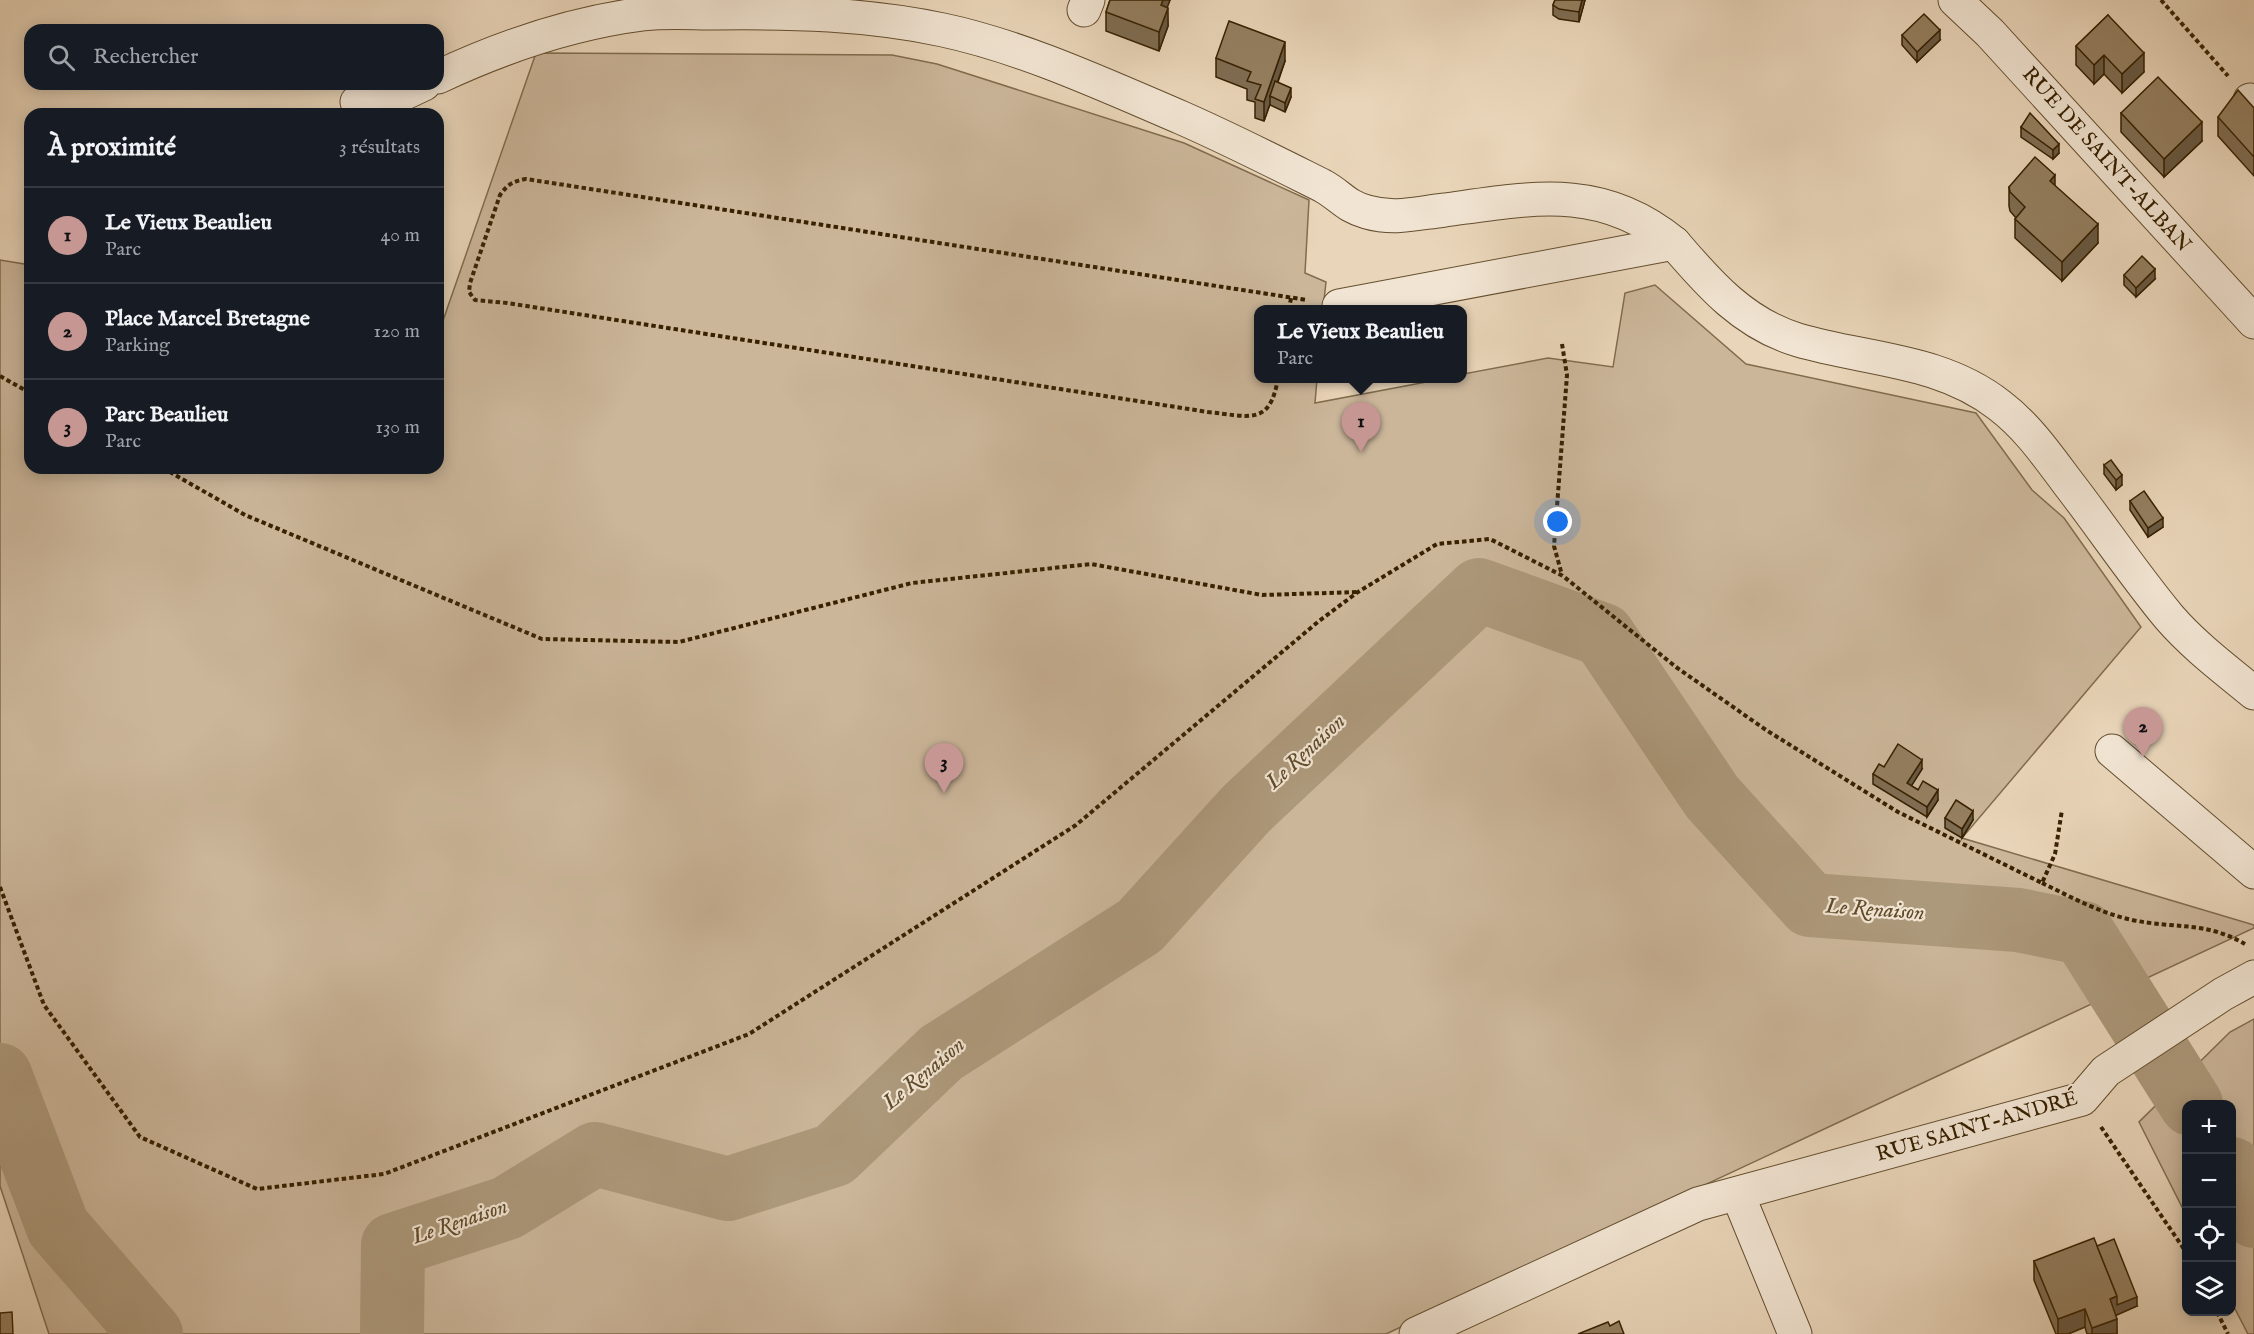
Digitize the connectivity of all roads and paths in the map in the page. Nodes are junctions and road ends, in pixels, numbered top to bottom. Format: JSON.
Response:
{"nodes":[{"id":1,"x":1955,"y":0,"type":"edge"},
{"id":2,"x":2161,"y":0,"type":"edge"},
{"id":3,"x":444,"y":74,"type":"edge"},
{"id":4,"x":411,"y":90,"type":"edge"},
{"id":5,"x":357,"y":102,"type":"dead end"},
{"id":6,"x":2252,"y":103,"type":"edge"},
{"id":7,"x":1674,"y":243,"type":"junction"},
{"id":8,"x":1290,"y":305,"type":"edge"},
{"id":9,"x":1344,"y":305,"type":"edge"},
{"id":10,"x":2254,"y":322,"type":"edge"},
{"id":11,"x":1562,"y":344,"type":"dead end"},
{"id":12,"x":0,"y":376,"type":"edge"},
{"id":13,"x":1277,"y":383,"type":"edge"},
{"id":14,"x":24,"y":390,"type":"edge"},
{"id":15,"x":173,"y":474,"type":"edge"},
{"id":16,"x":1563,"y":576,"type":"junction"},
{"id":17,"x":1358,"y":592,"type":"junction"},
{"id":18,"x":2254,"y":693,"type":"edge"},
{"id":19,"x":2112,"y":751,"type":"dead end"},
{"id":20,"x":2062,"y":810,"type":"dead end"},
{"id":21,"x":2254,"y":872,"type":"edge"},
{"id":22,"x":2042,"y":883,"type":"junction"},
{"id":23,"x":0,"y":887,"type":"edge"},
{"id":24,"x":2251,"y":962,"type":"edge"},
{"id":25,"x":2082,"y":1099,"type":"junction"},
{"id":26,"x":1738,"y":1195,"type":"junction"},
{"id":27,"x":2182,"y":1245,"type":"edge"},
{"id":28,"x":2219,"y":1316,"type":"edge"},
{"id":29,"x":1416,"y":1334,"type":"edge"},
{"id":30,"x":1457,"y":1334,"type":"edge"},
{"id":31,"x":1795,"y":1334,"type":"edge"},
{"id":32,"x":2228,"y":1334,"type":"edge"}],
"edges":[{"from":1,"to":10,"type":"street","name":"RUE DE SAINT-ALBAN"},
{"from":2,"to":6,"type":"path"},
{"from":3,"to":7,"type":"street"},
{"from":4,"to":5,"type":"street"},
{"from":7,"to":9,"type":"street"},
{"from":7,"to":18,"type":"street"},
{"from":8,"to":13,"type":"path"},
{"from":11,"to":16,"type":"path"},
{"from":12,"to":14,"type":"path"},
{"from":15,"to":17,"type":"path"},
{"from":16,"to":17,"type":"path"},
{"from":16,"to":22,"type":"path"},
{"from":17,"to":23,"type":"path"},
{"from":19,"to":21,"type":"street"},
{"from":20,"to":22,"type":"path"},
{"from":22,"to":24,"type":"path"},
{"from":24,"to":25,"type":"street","name":"RUE SAINT-ANDRÉ"},
{"from":25,"to":26,"type":"street","name":"RUE SAINT-ANDRÉ"},
{"from":25,"to":27,"type":"path"},
{"from":26,"to":29,"type":"street","name":"RUE SAINT-ANDRÉ"},
{"from":26,"to":30,"type":"street","name":"RUE SAINT-ANDRÉ"},
{"from":26,"to":31,"type":"street"},
{"from":28,"to":32,"type":"path"}]}
